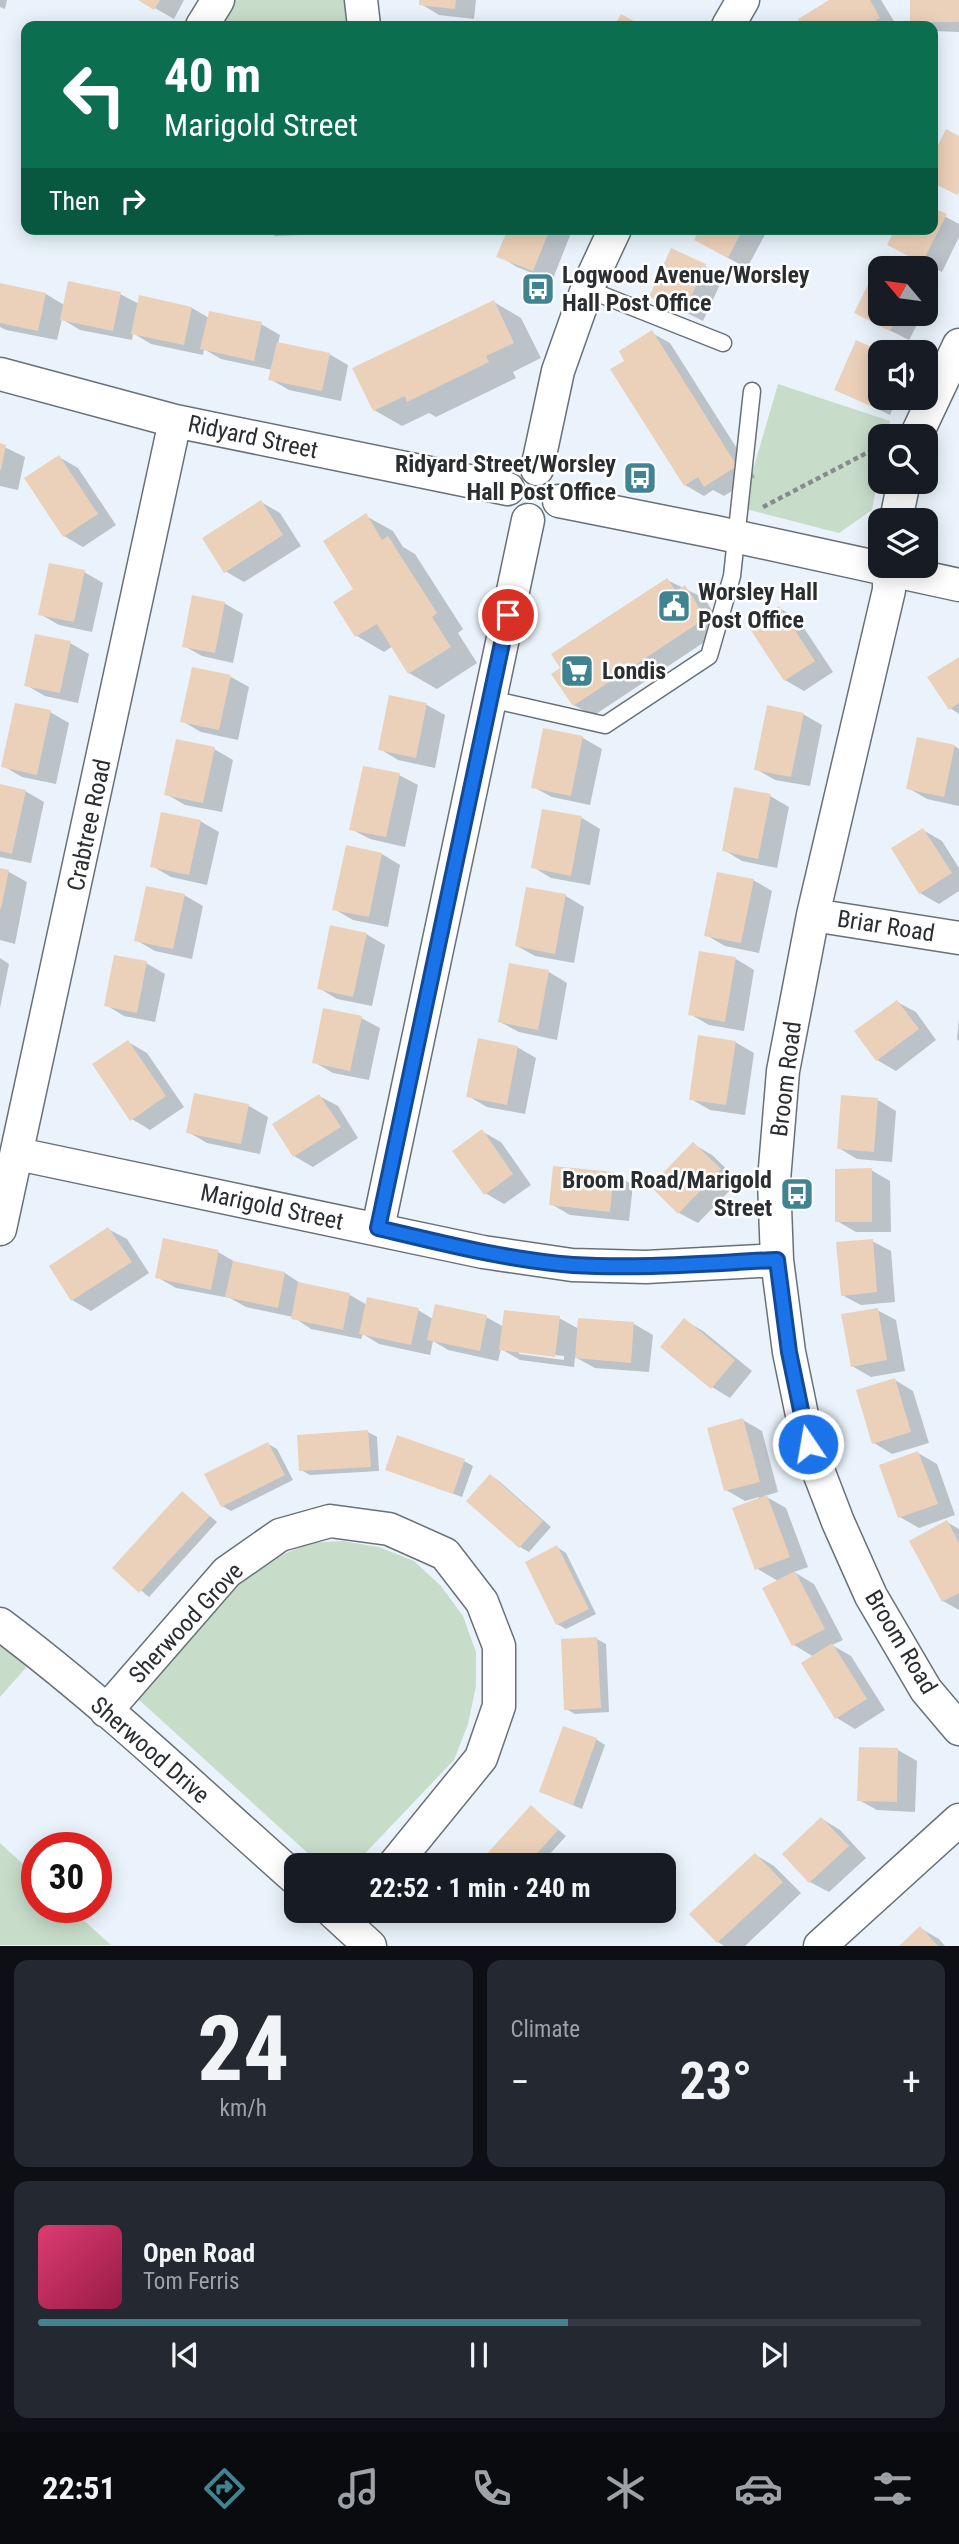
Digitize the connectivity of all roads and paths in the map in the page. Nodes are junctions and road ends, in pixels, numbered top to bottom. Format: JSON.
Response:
{"nodes":[{"id":1,"x":218,"y":0,"type":"edge"},
{"id":2,"x":361,"y":0,"type":"edge"},
{"id":3,"x":743,"y":0,"type":"edge"},
{"id":4,"x":205,"y":21,"type":"edge"},
{"id":5,"x":363,"y":21,"type":"edge"},
{"id":6,"x":731,"y":21,"type":"edge"},
{"id":7,"x":612,"y":235,"type":"edge"},
{"id":8,"x":587,"y":289,"type":"junction"},
{"id":9,"x":723,"y":344,"type":"dead end"},
{"id":10,"x":959,"y":345,"type":"edge"},
{"id":11,"x":0,"y":374,"type":"edge"},
{"id":12,"x":752,"y":391,"type":"dead end"},
{"id":13,"x":175,"y":421,"type":"junction"},
{"id":14,"x":922,"y":424,"type":"edge"},
{"id":15,"x":868,"y":453,"type":"edge"},
{"id":16,"x":537,"y":469,"type":"junction"},
{"id":17,"x":509,"y":489,"type":"junction"},
{"id":18,"x":559,"y":501,"type":"junction"},
{"id":19,"x":528,"y":520,"type":"junction"},
{"id":20,"x":737,"y":528,"type":"junction"},
{"id":21,"x":868,"y":562,"type":"edge"},
{"id":22,"x":889,"y":578,"type":"edge"},
{"id":23,"x":930,"y":578,"type":"edge"},
{"id":24,"x":959,"y":585,"type":"edge"},
{"id":25,"x":490,"y":699,"type":"junction"},
{"id":26,"x":813,"y":915,"type":"junction"},
{"id":27,"x":959,"y":938,"type":"edge"},
{"id":28,"x":18,"y":1154,"type":"junction"},
{"id":29,"x":378,"y":1228,"type":"junction"},
{"id":30,"x":0,"y":1229,"type":"edge"},
{"id":31,"x":777,"y":1260,"type":"junction"},
{"id":32,"x":0,"y":1624,"type":"edge"},
{"id":33,"x":106,"y":1711,"type":"junction"},
{"id":34,"x":959,"y":1729,"type":"edge"},
{"id":35,"x":959,"y":1820,"type":"edge"},
{"id":36,"x":404,"y":1853,"type":"edge"},
{"id":37,"x":284,"y":1868,"type":"edge"},
{"id":38,"x":351,"y":1923,"type":"edge"},
{"id":39,"x":370,"y":1945,"type":"edge"},
{"id":40,"x":820,"y":1945,"type":"edge"}],
"edges":[{"from":1,"to":4,"type":"street"},
{"from":2,"to":5,"type":"street"},
{"from":3,"to":6,"type":"street"},
{"from":7,"to":8,"type":"street"},
{"from":8,"to":9,"type":"lane"},
{"from":8,"to":16,"type":"street"},
{"from":10,"to":14,"type":"street"},
{"from":11,"to":13,"type":"street","name":"Ridyard Street"},
{"from":12,"to":20,"type":"lane"},
{"from":13,"to":17,"type":"street","name":"Ridyard Street"},
{"from":13,"to":28,"type":"street","name":"Crabtree Road"},
{"from":15,"to":20,"type":"path"},
{"from":16,"to":17,"type":"street"},
{"from":16,"to":18,"type":"street"},
{"from":17,"to":19,"type":"street"},
{"from":18,"to":19,"type":"street"},
{"from":18,"to":20,"type":"street"},
{"from":19,"to":25,"type":"street"},
{"from":20,"to":21,"type":"street"},
{"from":20,"to":25,"type":"lane"},
{"from":22,"to":26,"type":"street","name":"Broom Road"},
{"from":23,"to":24,"type":"street"},
{"from":25,"to":29,"type":"street"},
{"from":26,"to":27,"type":"street","name":"Briar Road"},
{"from":26,"to":31,"type":"street","name":"Broom Road"},
{"from":28,"to":29,"type":"street","name":"Marigold Street"},
{"from":28,"to":30,"type":"street","name":"Crabtree Road"},
{"from":29,"to":31,"type":"street","name":"Marigold Street"},
{"from":31,"to":34,"type":"street","name":"Broom Road"},
{"from":32,"to":33,"type":"street","name":"Sherwood Drive"},
{"from":33,"to":36,"type":"street","name":"Sherwood Grove"},
{"from":33,"to":37,"type":"street","name":"Sherwood Drive"},
{"from":35,"to":40,"type":"street"},
{"from":38,"to":39,"type":"street"}]}
